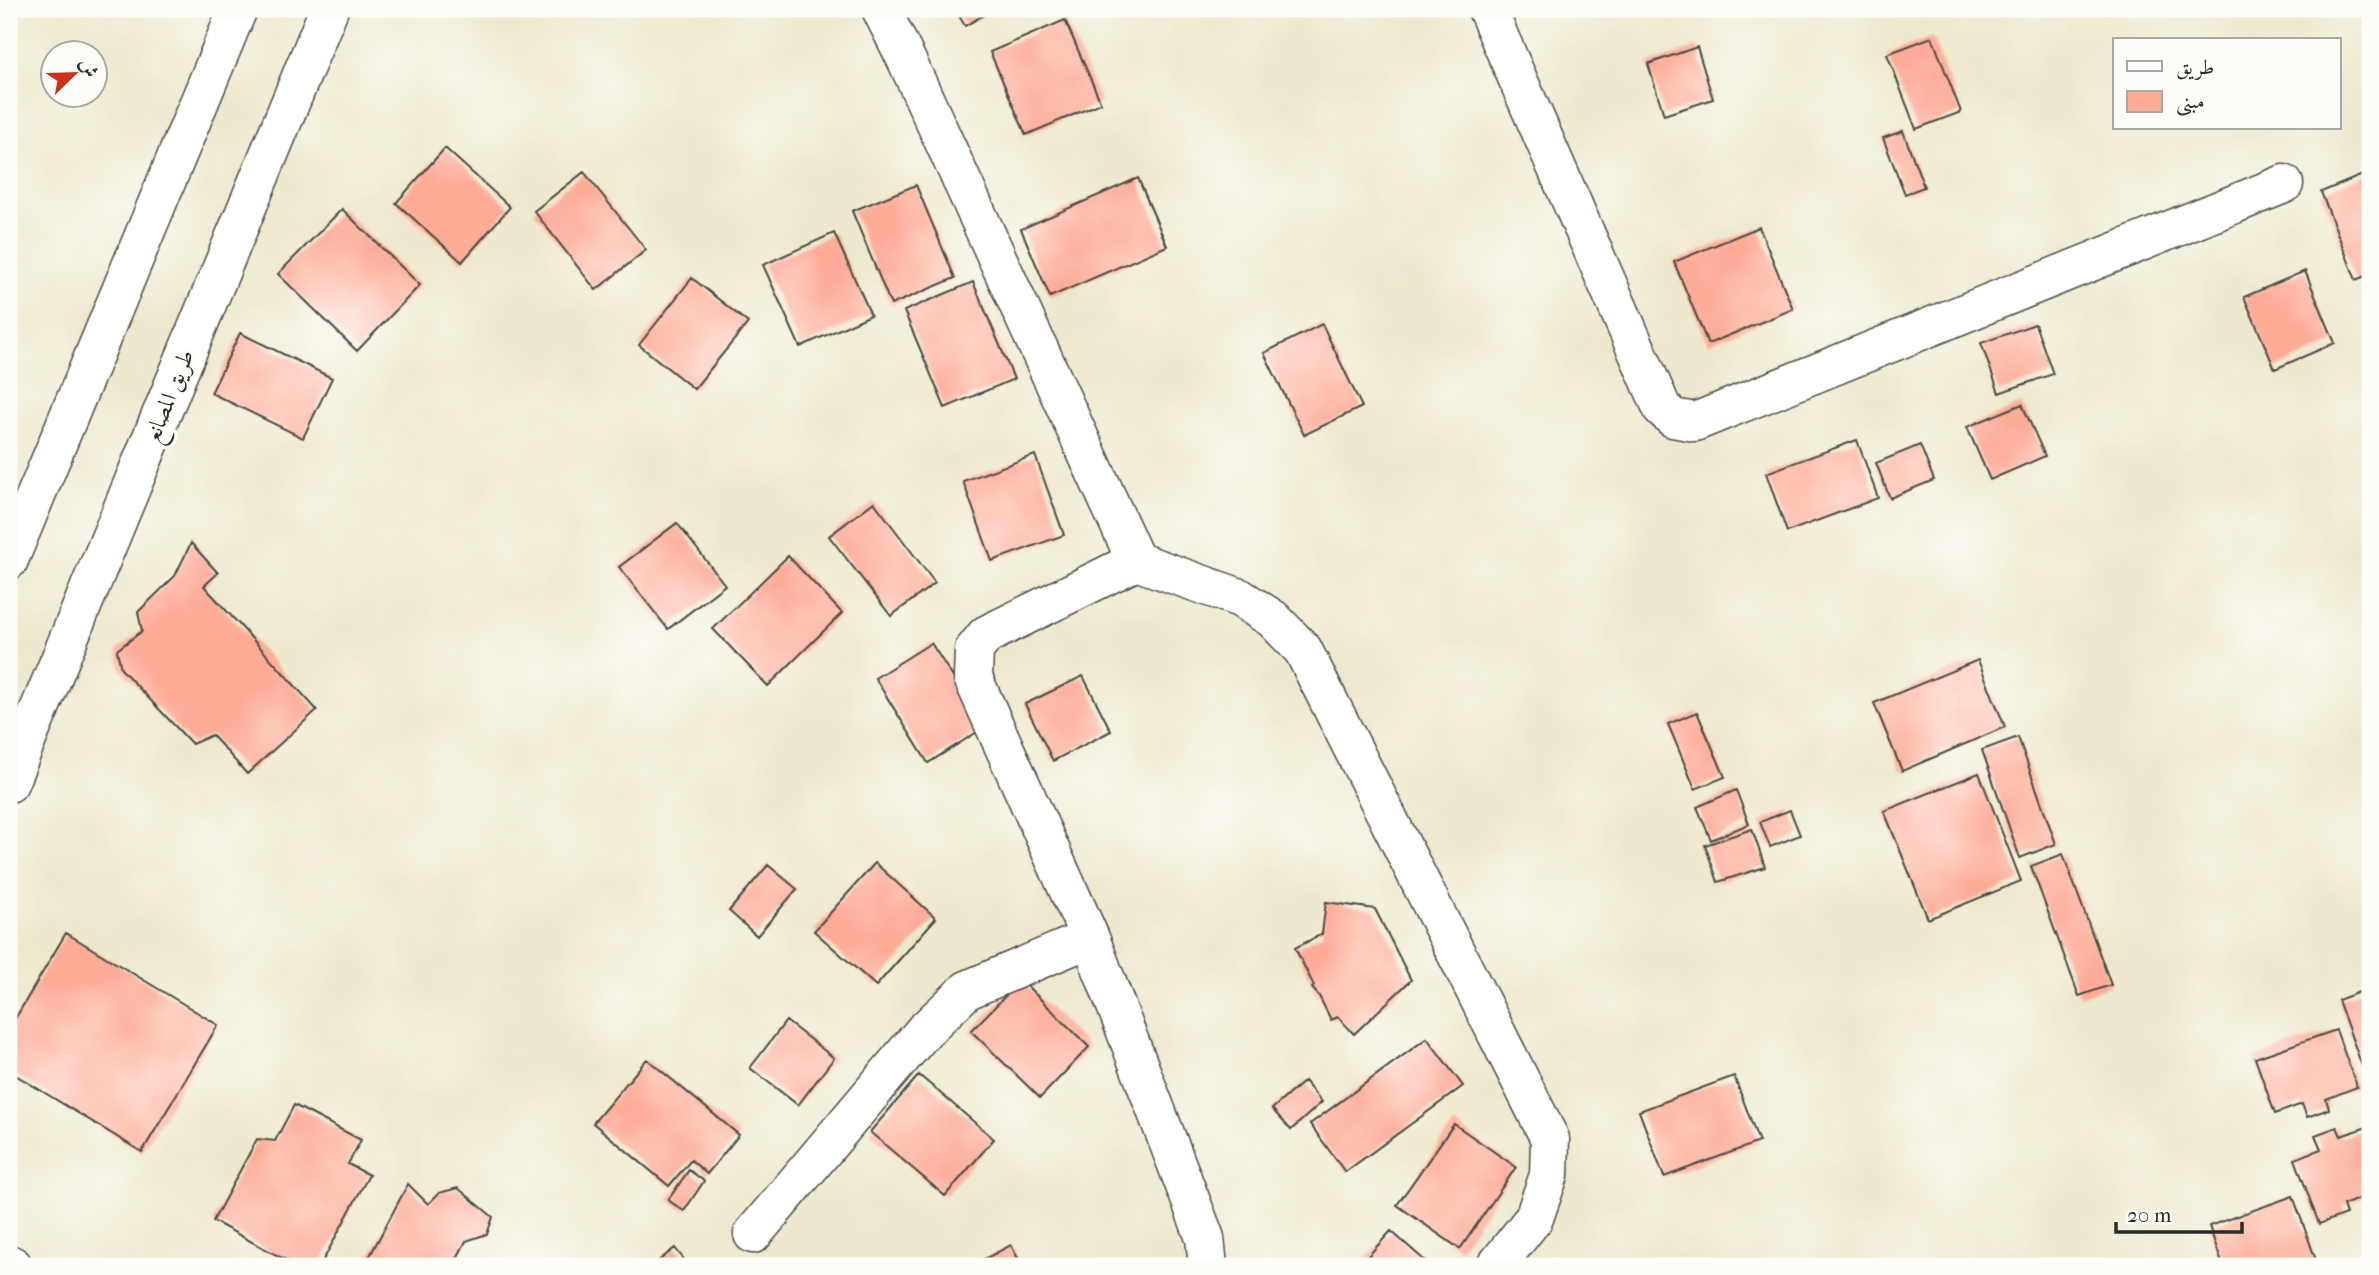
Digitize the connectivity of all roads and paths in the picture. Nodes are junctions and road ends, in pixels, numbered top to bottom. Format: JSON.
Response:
{"nodes":[{"id":1,"x":238,"y":9,"type":"edge"},
{"id":2,"x":329,"y":9,"type":"edge"},
{"id":3,"x":881,"y":9,"type":"edge"},
{"id":4,"x":1487,"y":9,"type":"edge"},
{"id":5,"x":2284,"y":184,"type":"dead end"},
{"id":6,"x":9,"y":560,"type":"edge"},
{"id":7,"x":1136,"y":561,"type":"junction"},
{"id":8,"x":9,"y":783,"type":"edge"},
{"id":9,"x":1090,"y":938,"type":"junction"},
{"id":10,"x":753,"y":1234,"type":"dead end"},
{"id":11,"x":1208,"y":1266,"type":"edge"},
{"id":12,"x":1496,"y":1266,"type":"edge"}],
"edges":[{"from":1,"to":6,"type":"street"},
{"from":2,"to":8,"type":"street","name":"طريق المصانع"},
{"from":3,"to":7,"type":"street"},
{"from":4,"to":5,"type":"street"},
{"from":7,"to":9,"type":"street"},
{"from":7,"to":12,"type":"street"},
{"from":9,"to":10,"type":"street"},
{"from":9,"to":11,"type":"street"}]}
